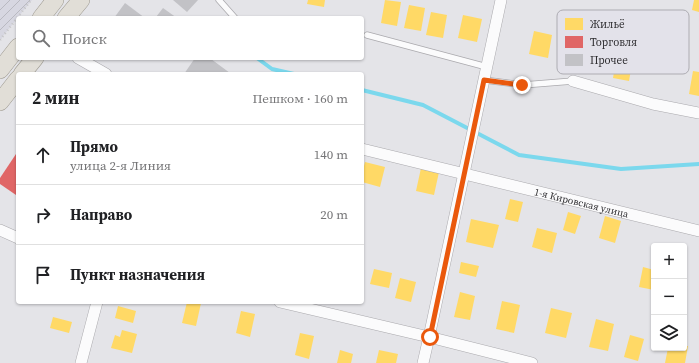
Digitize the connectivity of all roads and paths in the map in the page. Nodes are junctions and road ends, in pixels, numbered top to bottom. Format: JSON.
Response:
{"nodes":[{"id":1,"x":31,"y":0,"type":"edge"},
{"id":2,"x":55,"y":0,"type":"edge"},
{"id":3,"x":81,"y":0,"type":"edge"},
{"id":4,"x":219,"y":0,"type":"edge"},
{"id":5,"x":501,"y":0,"type":"edge"},
{"id":6,"x":19,"y":16,"type":"edge"},
{"id":7,"x":43,"y":16,"type":"edge"},
{"id":8,"x":68,"y":16,"type":"edge"},
{"id":9,"x":233,"y":16,"type":"edge"},
{"id":10,"x":16,"y":19,"type":"edge"},
{"id":11,"x":367,"y":35,"type":"dead end"},
{"id":12,"x":0,"y":40,"type":"edge"},
{"id":13,"x":16,"y":50,"type":"edge"},
{"id":14,"x":33,"y":60,"type":"edge"},
{"id":15,"x":82,"y":60,"type":"edge"},
{"id":16,"x":487,"y":67,"type":"junction"},
{"id":17,"x":0,"y":70,"type":"edge"},
{"id":18,"x":24,"y":72,"type":"edge"},
{"id":19,"x":102,"y":72,"type":"edge"},
{"id":20,"x":484,"y":80,"type":"junction"},
{"id":21,"x":573,"y":81,"type":"joint"},
{"id":22,"x":16,"y":82,"type":"edge"},
{"id":23,"x":0,"y":102,"type":"edge"},
{"id":24,"x":699,"y":113,"type":"edge"},
{"id":25,"x":364,"y":149,"type":"edge"},
{"id":26,"x":464,"y":174,"type":"junction"},
{"id":27,"x":0,"y":230,"type":"edge"},
{"id":28,"x":699,"y":231,"type":"edge"},
{"id":29,"x":16,"y":237,"type":"edge"},
{"id":30,"x":97,"y":304,"type":"edge"},
{"id":31,"x":289,"y":304,"type":"edge"},
{"id":32,"x":430,"y":337,"type":"junction"},
{"id":33,"x":81,"y":363,"type":"edge"},
{"id":34,"x":423,"y":363,"type":"edge"},
{"id":35,"x":532,"y":363,"type":"edge"}],
"edges":[{"from":1,"to":6,"type":"path"},
{"from":2,"to":7,"type":"main road"},
{"from":3,"to":8,"type":"main road"},
{"from":4,"to":9,"type":"lane"},
{"from":5,"to":16,"type":"street"},
{"from":10,"to":12,"type":"path"},
{"from":11,"to":16,"type":"lane"},
{"from":13,"to":17,"type":"main road"},
{"from":14,"to":18,"type":"main road"},
{"from":15,"to":19,"type":"street"},
{"from":16,"to":20,"type":"street"},
{"from":20,"to":21,"type":"lane"},
{"from":20,"to":26,"type":"street"},
{"from":21,"to":24,"type":"street"},
{"from":22,"to":23,"type":"main road"},
{"from":25,"to":26,"type":"street","name":"1-я Кировская улица"},
{"from":26,"to":28,"type":"street","name":"1-я Кировская улица"},
{"from":26,"to":32,"type":"street"},
{"from":27,"to":29,"type":"street"},
{"from":30,"to":33,"type":"street"},
{"from":31,"to":32,"type":"street"},
{"from":32,"to":34,"type":"street"},
{"from":32,"to":35,"type":"street"}]}
